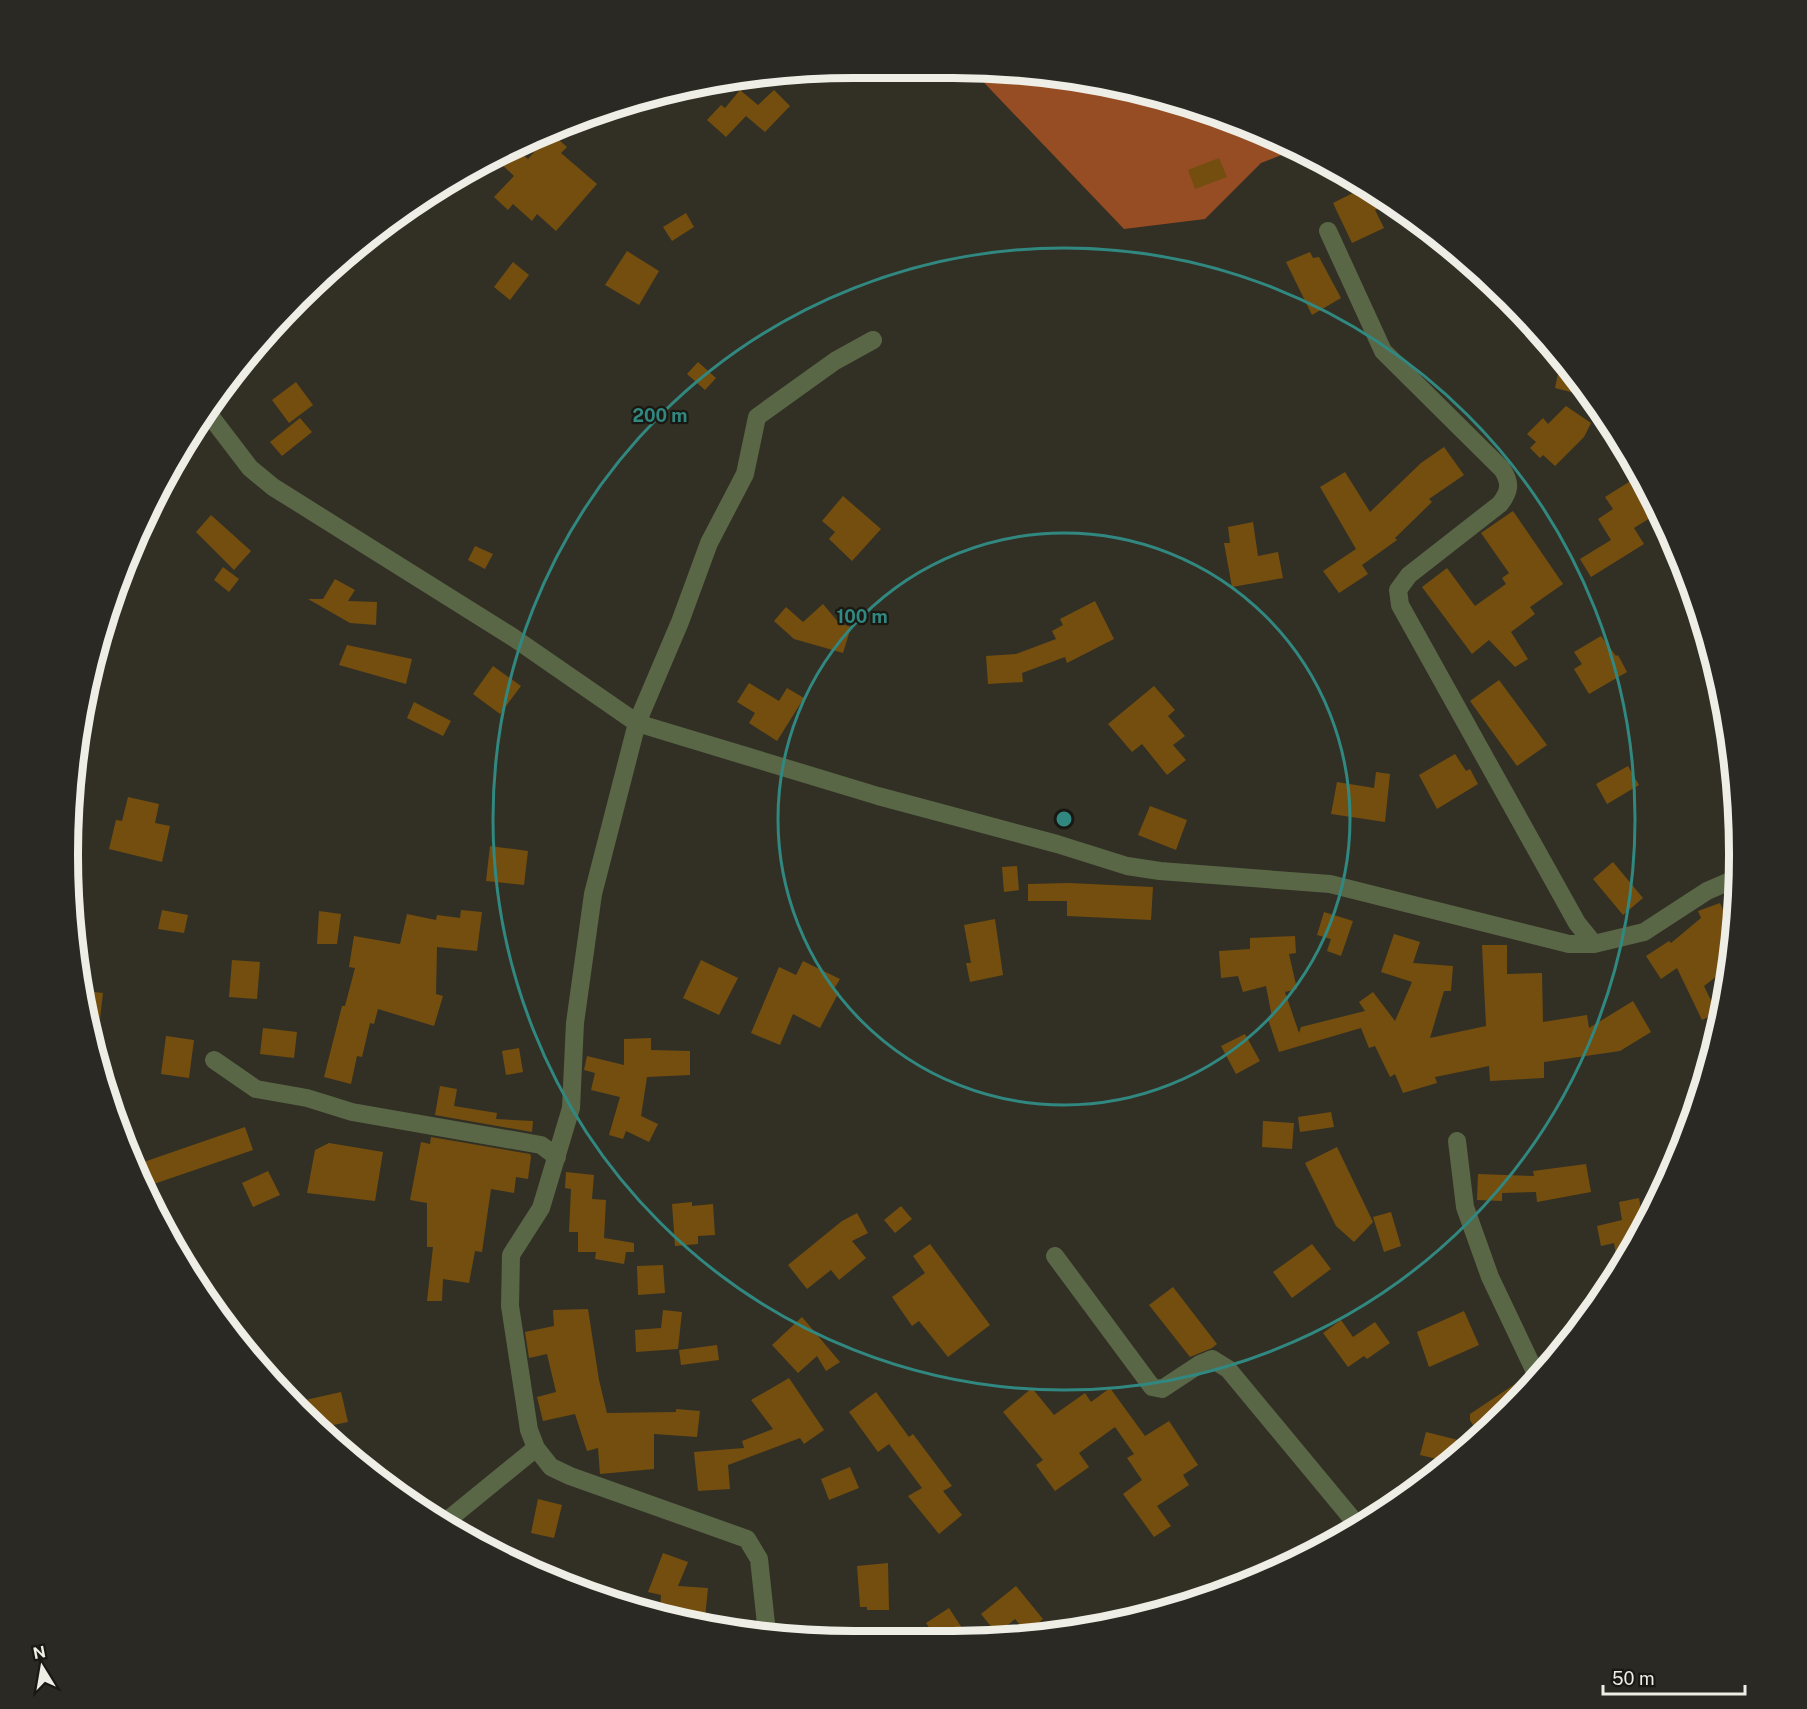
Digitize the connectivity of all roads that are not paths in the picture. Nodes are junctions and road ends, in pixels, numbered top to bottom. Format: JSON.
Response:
{"nodes":[{"id":1,"x":1328,"y":231,"type":"dead end"},
{"id":2,"x":873,"y":340,"type":"dead end"},
{"id":3,"x":212,"y":419,"type":"edge"},
{"id":4,"x":637,"y":723,"type":"junction"},
{"id":5,"x":1728,"y":882,"type":"edge"},
{"id":6,"x":1594,"y":944,"type":"junction"},
{"id":7,"x":214,"y":1060,"type":"dead end"},
{"id":8,"x":1457,"y":1142,"type":"dead end"},
{"id":9,"x":557,"y":1157,"type":"junction"},
{"id":10,"x":1054,"y":1256,"type":"dead end"},
{"id":11,"x":1534,"y":1369,"type":"edge"},
{"id":12,"x":536,"y":1448,"type":"junction"},
{"id":13,"x":451,"y":1517,"type":"edge"},
{"id":14,"x":1353,"y":1520,"type":"edge"},
{"id":15,"x":766,"y":1625,"type":"edge"}],
"edges":[{"from":1,"to":6,"type":"street"},
{"from":2,"to":4,"type":"street"},
{"from":3,"to":4,"type":"street"},
{"from":4,"to":6,"type":"street"},
{"from":4,"to":9,"type":"street"},
{"from":5,"to":6,"type":"street"},
{"from":7,"to":9,"type":"street"},
{"from":8,"to":11,"type":"street"},
{"from":9,"to":12,"type":"street"},
{"from":10,"to":14,"type":"street"},
{"from":12,"to":13,"type":"street"},
{"from":12,"to":15,"type":"street"}]}
